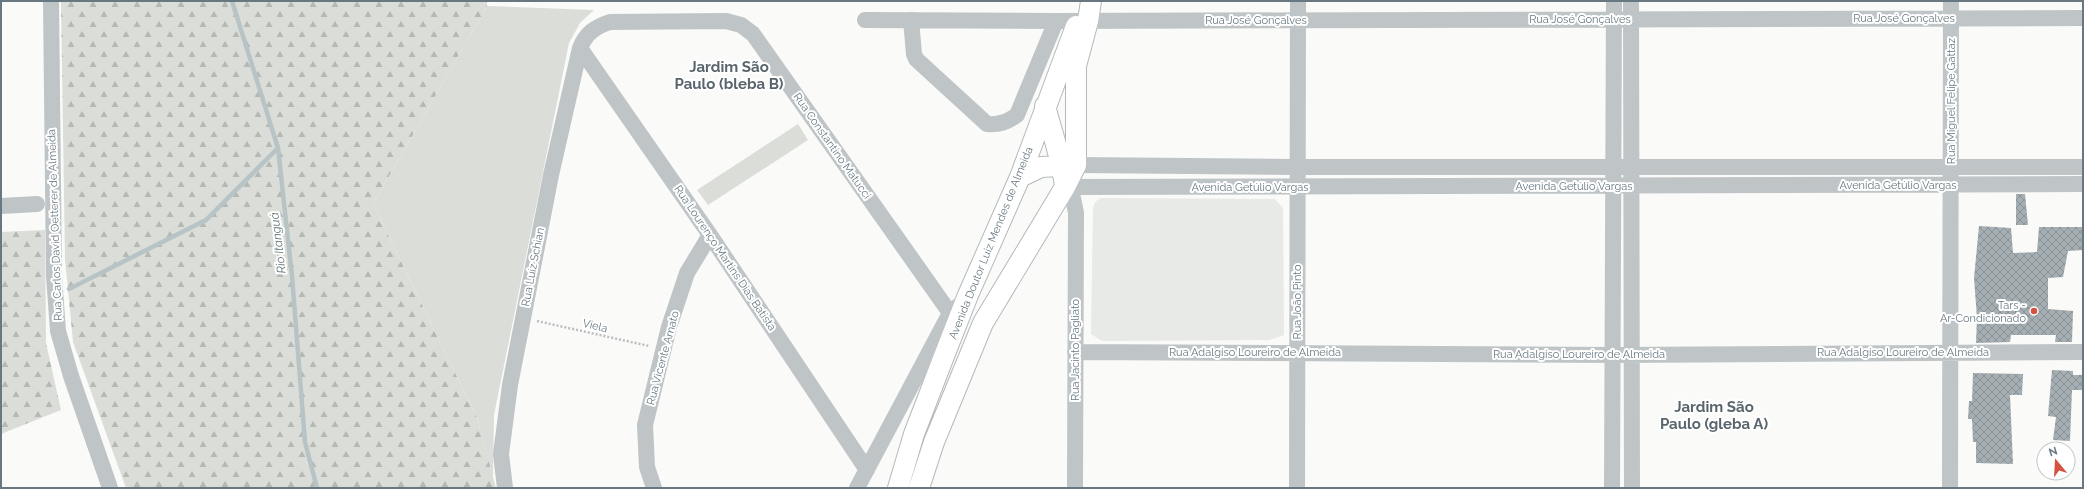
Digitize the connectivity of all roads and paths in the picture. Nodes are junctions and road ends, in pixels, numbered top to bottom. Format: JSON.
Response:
{"nodes":[{"id":1,"x":51,"y":1,"type":"edge"},
{"id":2,"x":1090,"y":1,"type":"edge"},
{"id":3,"x":1298,"y":1,"type":"edge"},
{"id":4,"x":1614,"y":1,"type":"edge"},
{"id":5,"x":1631,"y":1,"type":"edge"},
{"id":6,"x":1951,"y":1,"type":"edge"},
{"id":7,"x":1951,"y":18,"type":"junction"},
{"id":8,"x":2083,"y":18,"type":"edge"},
{"id":9,"x":1614,"y":19,"type":"junction"},
{"id":10,"x":1630,"y":19,"type":"junction"},
{"id":11,"x":864,"y":20,"type":"dead end"},
{"id":12,"x":911,"y":20,"type":"junction"},
{"id":13,"x":1298,"y":20,"type":"junction"},
{"id":14,"x":1056,"y":21,"type":"junction"},
{"id":15,"x":1083,"y":21,"type":"junction"},
{"id":16,"x":580,"y":48,"type":"junction"},
{"id":17,"x":1045,"y":106,"type":"junction"},
{"id":18,"x":1069,"y":165,"type":"junction"},
{"id":19,"x":1612,"y":166,"type":"junction"},
{"id":20,"x":1631,"y":166,"type":"junction"},
{"id":21,"x":1296,"y":167,"type":"junction"},
{"id":22,"x":1950,"y":167,"type":"junction"},
{"id":23,"x":2083,"y":167,"type":"edge"},
{"id":24,"x":1020,"y":177,"type":"junction"},
{"id":25,"x":2083,"y":184,"type":"edge"},
{"id":26,"x":1612,"y":185,"type":"junction"},
{"id":27,"x":1631,"y":185,"type":"junction"},
{"id":28,"x":1950,"y":185,"type":"junction"},
{"id":29,"x":1065,"y":187,"type":"junction"},
{"id":30,"x":1296,"y":187,"type":"junction"},
{"id":31,"x":37,"y":204,"type":"dead end"},
{"id":32,"x":1,"y":206,"type":"edge"},
{"id":33,"x":1053,"y":207,"type":"junction"},
{"id":34,"x":1076,"y":213,"type":"junction"},
{"id":35,"x":710,"y":235,"type":"junction"},
{"id":36,"x":968,"y":295,"type":"junction"},
{"id":37,"x":950,"y":313,"type":"junction"},
{"id":38,"x":524,"y":318,"type":"junction"},
{"id":39,"x":940,"y":348,"type":"junction"},
{"id":40,"x":664,"y":349,"type":"junction"},
{"id":41,"x":1075,"y":352,"type":"junction"},
{"id":42,"x":1297,"y":352,"type":"junction"},
{"id":43,"x":1950,"y":352,"type":"junction"},
{"id":44,"x":2083,"y":352,"type":"edge"},
{"id":45,"x":1613,"y":354,"type":"junction"},
{"id":46,"x":1631,"y":354,"type":"junction"},
{"id":47,"x":867,"y":470,"type":"junction"},
{"id":48,"x":110,"y":488,"type":"edge"},
{"id":49,"x":505,"y":488,"type":"edge"},
{"id":50,"x":654,"y":488,"type":"edge"},
{"id":51,"x":857,"y":488,"type":"edge"},
{"id":52,"x":898,"y":488,"type":"edge"},
{"id":53,"x":919,"y":488,"type":"edge"},
{"id":54,"x":1075,"y":488,"type":"edge"},
{"id":55,"x":1297,"y":488,"type":"edge"},
{"id":56,"x":1612,"y":488,"type":"edge"},
{"id":57,"x":1632,"y":488,"type":"edge"},
{"id":58,"x":1950,"y":488,"type":"edge"}],
"edges":[{"from":1,"to":48,"type":"street","name":"Rua Carlos David Oetterer de Almeida"},
{"from":2,"to":15,"type":"main road","name":"Avenida Doutor Luiz Mendes de Almeida"},
{"from":3,"to":13,"type":"street"},
{"from":4,"to":9,"type":"street"},
{"from":5,"to":10,"type":"street"},
{"from":6,"to":7,"type":"street","name":"Rua Miguel Felipe Gattaz"},
{"from":7,"to":8,"type":"street","name":"Rua José Gonçalves"},
{"from":7,"to":10,"type":"street","name":"Rua José Gonçalves"},
{"from":7,"to":22,"type":"street","name":"Rua Miguel Felipe Gattaz"},
{"from":9,"to":10,"type":"street","name":"Rua José Gonçalves"},
{"from":9,"to":13,"type":"street","name":"Rua José Gonçalves"},
{"from":9,"to":19,"type":"street"},
{"from":10,"to":20,"type":"street"},
{"from":11,"to":12,"type":"street","name":"Rua José Gonçalves"},
{"from":12,"to":14,"type":"street","name":"Rua José Gonçalves"},
{"from":12,"to":14,"type":"street"},
{"from":13,"to":15,"type":"street","name":"Rua José Gonçalves"},
{"from":13,"to":21,"type":"street"},
{"from":14,"to":15,"type":"street","name":"Rua José Gonçalves"},
{"from":15,"to":17,"type":"main road","name":"Avenida Doutor Luiz Mendes de Almeida"},
{"from":15,"to":18,"type":"main road","name":"Avenida Doutor Luiz Mendes de Almeida"},
{"from":16,"to":35,"type":"street","name":"Rua Lourenço Martins Dias Batista"},
{"from":16,"to":37,"type":"street","name":"Rua Constantino Matucci"},
{"from":16,"to":38,"type":"street","name":"Rua Luiz Schian"},
{"from":17,"to":18,"type":"main road"},
{"from":17,"to":24,"type":"main road","name":"Avenida Doutor Luiz Mendes de Almeida"},
{"from":18,"to":21,"type":"street","name":"Avenida Getúlio Vargas"},
{"from":18,"to":24,"type":"main road"},
{"from":18,"to":29,"type":"main road","name":"Avenida Doutor Luiz Mendes de Almeida"},
{"from":19,"to":20,"type":"street","name":"Avenida Getúlio Vargas"},
{"from":19,"to":21,"type":"street","name":"Avenida Getúlio Vargas"},
{"from":19,"to":26,"type":"street"},
{"from":20,"to":22,"type":"street","name":"Avenida Getúlio Vargas"},
{"from":20,"to":27,"type":"street"},
{"from":21,"to":30,"type":"street","name":"Rua João Pinto"},
{"from":22,"to":23,"type":"street","name":"Avenida Getúlio Vargas"},
{"from":22,"to":28,"type":"street","name":"Rua Miguel Felipe Gattaz"},
{"from":24,"to":36,"type":"main road","name":"Avenida Doutor Luiz Mendes de Almeida"},
{"from":25,"to":28,"type":"street","name":"Avenida Getúlio Vargas"},
{"from":26,"to":27,"type":"street","name":"Avenida Getúlio Vargas"},
{"from":26,"to":30,"type":"street","name":"Avenida Getúlio Vargas"},
{"from":26,"to":45,"type":"street"},
{"from":27,"to":28,"type":"street","name":"Avenida Getúlio Vargas"},
{"from":27,"to":46,"type":"street"},
{"from":28,"to":43,"type":"street","name":"Rua Miguel Felipe Gattaz"},
{"from":29,"to":30,"type":"street","name":"Avenida Getúlio Vargas"},
{"from":29,"to":33,"type":"main road","name":"Avenida Doutor Luiz Mendes de Almeida"},
{"from":29,"to":34,"type":"street","name":"Rua Jacinto Pagliato"},
{"from":30,"to":42,"type":"street","name":"Rua João Pinto"},
{"from":31,"to":32,"type":"street"},
{"from":33,"to":34,"type":"street"},
{"from":33,"to":53,"type":"main road","name":"Avenida Doutor Luiz Mendes de Almeida"},
{"from":34,"to":41,"type":"street","name":"Rua Jacinto Pagliato"},
{"from":35,"to":40,"type":"street","name":"Rua Vicente Amato"},
{"from":35,"to":47,"type":"street","name":"Rua Lourenço Martins Dias Batista"},
{"from":36,"to":37,"type":"street"},
{"from":36,"to":39,"type":"main road","name":"Avenida Doutor Luiz Mendes de Almeida"},
{"from":37,"to":39,"type":"street"},
{"from":38,"to":40,"type":"path","name":"Viela"},
{"from":38,"to":49,"type":"street","name":"Rua Luiz Schian"},
{"from":39,"to":47,"type":"street"},
{"from":39,"to":52,"type":"main road","name":"Avenida Doutor Luiz Mendes de Almeida"},
{"from":40,"to":50,"type":"street","name":"Rua Vicente Amato"},
{"from":41,"to":42,"type":"street","name":"Rua Adalgiso Loureiro de Almeida"},
{"from":41,"to":54,"type":"street","name":"Rua Jacinto Pagliato"},
{"from":42,"to":45,"type":"street","name":"Rua Adalgiso Loureiro de Almeida"},
{"from":42,"to":55,"type":"street","name":"Rua João Pinto"},
{"from":43,"to":44,"type":"street","name":"Rua Adalgiso Loureiro de Almeida"},
{"from":43,"to":46,"type":"street","name":"Rua Adalgiso Loureiro de Almeida"},
{"from":43,"to":58,"type":"street","name":"Rua Miguel Felipe Gattaz"},
{"from":45,"to":46,"type":"street","name":"Rua Adalgiso Loureiro de Almeida"},
{"from":45,"to":56,"type":"street"},
{"from":46,"to":57,"type":"street"},
{"from":47,"to":51,"type":"street"}]}
